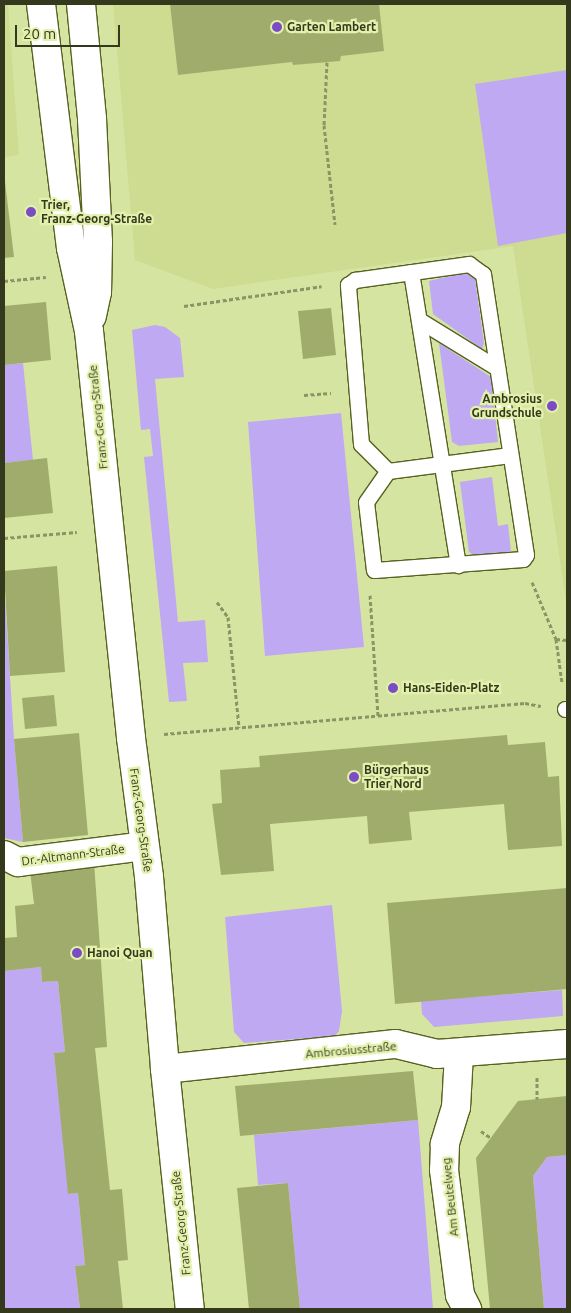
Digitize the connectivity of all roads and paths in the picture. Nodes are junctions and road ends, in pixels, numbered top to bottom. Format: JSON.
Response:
{"nodes":[{"id":1,"x":41,"y":4,"type":"edge"},
{"id":2,"x":81,"y":4,"type":"edge"},
{"id":3,"x":327,"y":62,"type":"dead end"},
{"id":4,"x":335,"y":224,"type":"dead end"},
{"id":5,"x":411,"y":272,"type":"junction"},
{"id":6,"x":76,"y":275,"type":"junction"},
{"id":7,"x":4,"y":281,"type":"edge"},
{"id":8,"x":350,"y":282,"type":"junction"},
{"id":9,"x":184,"y":306,"type":"dead end"},
{"id":10,"x":419,"y":320,"type":"junction"},
{"id":11,"x":89,"y":331,"type":"junction"},
{"id":12,"x":497,"y":368,"type":"junction"},
{"id":13,"x":510,"y":455,"type":"junction"},
{"id":14,"x":441,"y":463,"type":"junction"},
{"id":15,"x":388,"y":471,"type":"junction"},
{"id":16,"x":110,"y":529,"type":"junction"},
{"id":17,"x":4,"y":538,"type":"edge"},
{"id":18,"x":522,"y":559,"type":"junction"},
{"id":19,"x":458,"y":565,"type":"junction"},
{"id":20,"x":374,"y":570,"type":"junction"},
{"id":21,"x":217,"y":602,"type":"dead end"},
{"id":22,"x":556,"y":639,"type":"junction"},
{"id":23,"x":567,"y":640,"type":"edge"},
{"id":24,"x":566,"y":709,"type":"edge"},
{"id":25,"x":378,"y":716,"type":"junction"},
{"id":26,"x":239,"y":727,"type":"junction"},
{"id":27,"x":174,"y":732,"type":"dead end"},
{"id":28,"x":144,"y":846,"type":"junction"},
{"id":29,"x":4,"y":855,"type":"edge"},
{"id":30,"x":567,"y":1044,"type":"edge"},
{"id":31,"x":459,"y":1054,"type":"junction"},
{"id":32,"x":165,"y":1069,"type":"junction"},
{"id":33,"x":190,"y":1309,"type":"edge"},
{"id":34,"x":467,"y":1309,"type":"edge"}],
"edges":[{"from":1,"to":6,"type":"street","name":"Franz-Georg-Straße"},
{"from":2,"to":11,"type":"street","name":"Franz-Georg-Straße"},
{"from":3,"to":4,"type":"path"},
{"from":5,"to":8,"type":"lane"},
{"from":5,"to":10,"type":"lane"},
{"from":5,"to":12,"type":"lane"},
{"from":6,"to":7,"type":"path"},
{"from":6,"to":11,"type":"street","name":"Franz-Georg-Straße"},
{"from":8,"to":9,"type":"path"},
{"from":8,"to":15,"type":"lane"},
{"from":10,"to":12,"type":"lane"},
{"from":10,"to":14,"type":"lane"},
{"from":11,"to":16,"type":"street","name":"Franz-Georg-Straße"},
{"from":12,"to":13,"type":"lane"},
{"from":13,"to":14,"type":"lane"},
{"from":13,"to":18,"type":"lane"},
{"from":14,"to":15,"type":"lane"},
{"from":14,"to":19,"type":"lane"},
{"from":15,"to":20,"type":"lane"},
{"from":16,"to":17,"type":"path"},
{"from":16,"to":28,"type":"street","name":"Franz-Georg-Straße"},
{"from":18,"to":19,"type":"lane"},
{"from":18,"to":22,"type":"path"},
{"from":19,"to":20,"type":"lane"},
{"from":20,"to":25,"type":"path"},
{"from":21,"to":26,"type":"path"},
{"from":22,"to":23,"type":"path"},
{"from":22,"to":24,"type":"path"},
{"from":24,"to":25,"type":"path"},
{"from":25,"to":26,"type":"path"},
{"from":26,"to":27,"type":"path"},
{"from":28,"to":29,"type":"street","name":"Dr.-Altmann-Straße"},
{"from":28,"to":32,"type":"street","name":"Franz-Georg-Straße"},
{"from":30,"to":31,"type":"street","name":"Ambrosiusstraße"},
{"from":31,"to":32,"type":"street","name":"Ambrosiusstraße"},
{"from":31,"to":34,"type":"street","name":"Am Beutelweg"},
{"from":32,"to":33,"type":"street","name":"Franz-Georg-Straße"}]}
